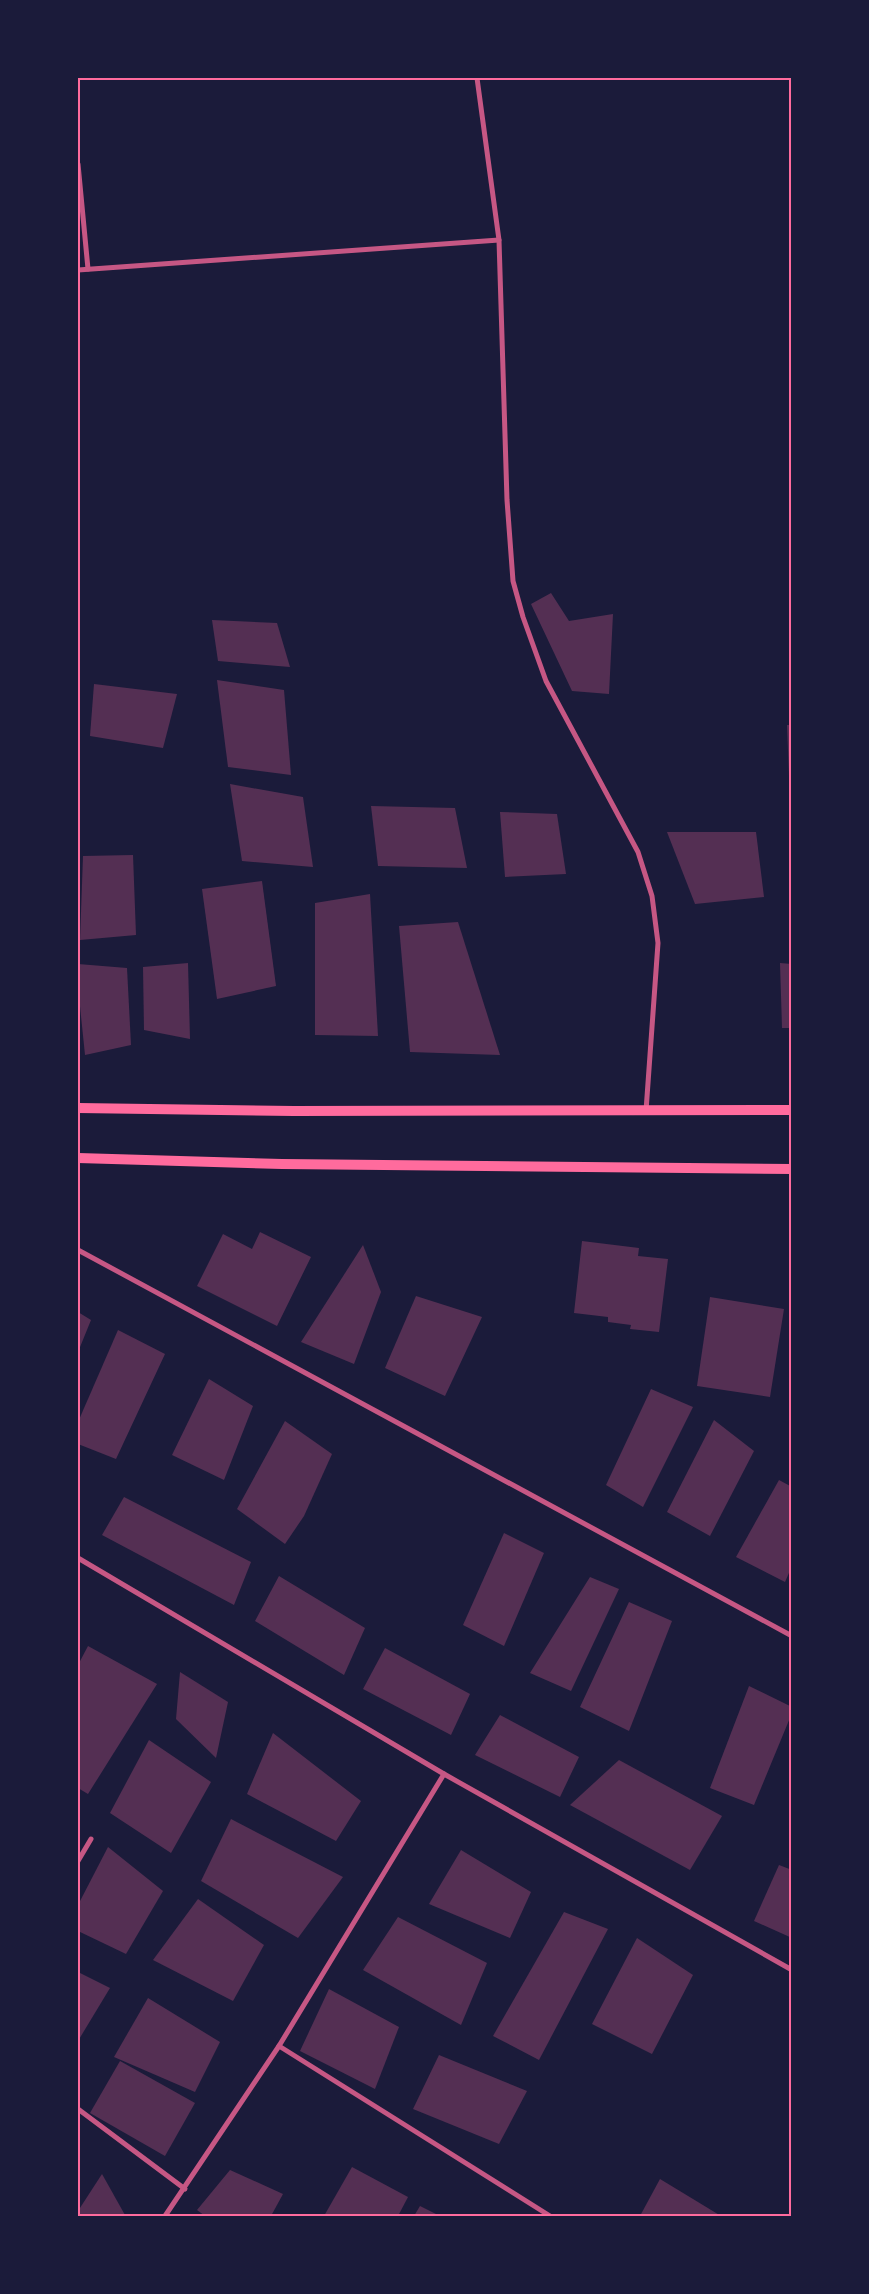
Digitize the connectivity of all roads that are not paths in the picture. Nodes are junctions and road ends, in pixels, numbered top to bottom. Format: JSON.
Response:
{"nodes":[{"id":1,"x":477,"y":78,"type":"edge"},
{"id":2,"x":78,"y":164,"type":"edge"},
{"id":3,"x":499,"y":240,"type":"junction"},
{"id":4,"x":88,"y":269,"type":"junction"},
{"id":5,"x":78,"y":270,"type":"edge"},
{"id":6,"x":78,"y":1108,"type":"edge"},
{"id":7,"x":792,"y":1110,"type":"edge"},
{"id":8,"x":646,"y":1112,"type":"junction"},
{"id":9,"x":78,"y":1158,"type":"edge"},
{"id":10,"x":792,"y":1170,"type":"edge"},
{"id":11,"x":78,"y":1250,"type":"edge"},
{"id":12,"x":78,"y":1558,"type":"edge"},
{"id":13,"x":792,"y":1636,"type":"edge"},
{"id":14,"x":444,"y":1774,"type":"junction"},
{"id":15,"x":91,"y":1839,"type":"dead end"},
{"id":16,"x":78,"y":1861,"type":"edge"},
{"id":17,"x":792,"y":1970,"type":"edge"},
{"id":18,"x":278,"y":2046,"type":"junction"},
{"id":19,"x":78,"y":2108,"type":"edge"},
{"id":20,"x":185,"y":2189,"type":"junction"},
{"id":21,"x":165,"y":2216,"type":"edge"},
{"id":22,"x":550,"y":2216,"type":"edge"}],
"edges":[{"from":1,"to":3,"type":"street"},
{"from":2,"to":4,"type":"street"},
{"from":3,"to":4,"type":"street"},
{"from":3,"to":8,"type":"street"},
{"from":4,"to":5,"type":"street"},
{"from":6,"to":8,"type":"main road"},
{"from":7,"to":8,"type":"main road"},
{"from":9,"to":10,"type":"main road"},
{"from":11,"to":13,"type":"street"},
{"from":12,"to":14,"type":"street"},
{"from":14,"to":17,"type":"street"},
{"from":14,"to":18,"type":"street"},
{"from":15,"to":16,"type":"street"},
{"from":18,"to":20,"type":"street"},
{"from":18,"to":22,"type":"street"},
{"from":19,"to":20,"type":"street"},
{"from":20,"to":21,"type":"street"}]}
